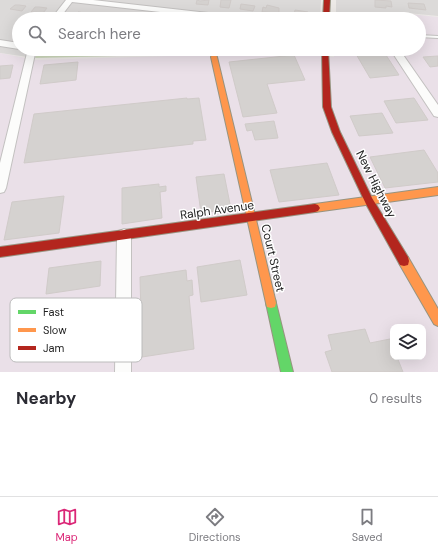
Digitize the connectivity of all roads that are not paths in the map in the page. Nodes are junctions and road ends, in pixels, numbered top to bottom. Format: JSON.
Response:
{"nodes":[{"id":1,"x":71,"y":0,"type":"edge"},
{"id":2,"x":327,"y":0,"type":"edge"},
{"id":3,"x":61,"y":12,"type":"edge"},
{"id":4,"x":180,"y":12,"type":"edge"},
{"id":5,"x":326,"y":12,"type":"edge"},
{"id":6,"x":426,"y":36,"type":"edge"},
{"id":7,"x":438,"y":37,"type":"edge"},
{"id":8,"x":0,"y":44,"type":"edge"},
{"id":9,"x":12,"y":45,"type":"edge"},
{"id":10,"x":30,"y":56,"type":"edge"},
{"id":11,"x":325,"y":56,"type":"edge"},
{"id":12,"x":399,"y":56,"type":"edge"},
{"id":13,"x":214,"y":57,"type":"dead end"},
{"id":14,"x":438,"y":113,"type":"edge"},
{"id":15,"x":0,"y":188,"type":"edge"},
{"id":16,"x":438,"y":191,"type":"edge"},
{"id":17,"x":369,"y":201,"type":"junction"},
{"id":18,"x":251,"y":217,"type":"junction"},
{"id":19,"x":124,"y":235,"type":"junction"},
{"id":20,"x":0,"y":252,"type":"edge"},
{"id":21,"x":124,"y":298,"type":"edge"},
{"id":22,"x":438,"y":320,"type":"edge"},
{"id":23,"x":123,"y":362,"type":"edge"},
{"id":24,"x":123,"y":372,"type":"edge"},
{"id":25,"x":287,"y":372,"type":"edge"}],
"edges":[{"from":1,"to":3,"type":"street"},
{"from":1,"to":4,"type":"street"},
{"from":2,"to":5,"type":"street"},
{"from":6,"to":7,"type":"lane"},
{"from":8,"to":9,"type":"street"},
{"from":10,"to":15,"type":"street"},
{"from":11,"to":17,"type":"street","name":"New Highway"},
{"from":12,"to":14,"type":"street"},
{"from":13,"to":18,"type":"street","name":"Court Street"},
{"from":16,"to":17,"type":"street","name":"Ralph Avenue"},
{"from":17,"to":18,"type":"street","name":"Ralph Avenue"},
{"from":17,"to":22,"type":"street","name":"New Highway"},
{"from":18,"to":19,"type":"street","name":"Ralph Avenue"},
{"from":18,"to":25,"type":"street","name":"Court Street"},
{"from":19,"to":20,"type":"street","name":"Ralph Avenue"},
{"from":19,"to":21,"type":"street"},
{"from":23,"to":24,"type":"street"}]}
